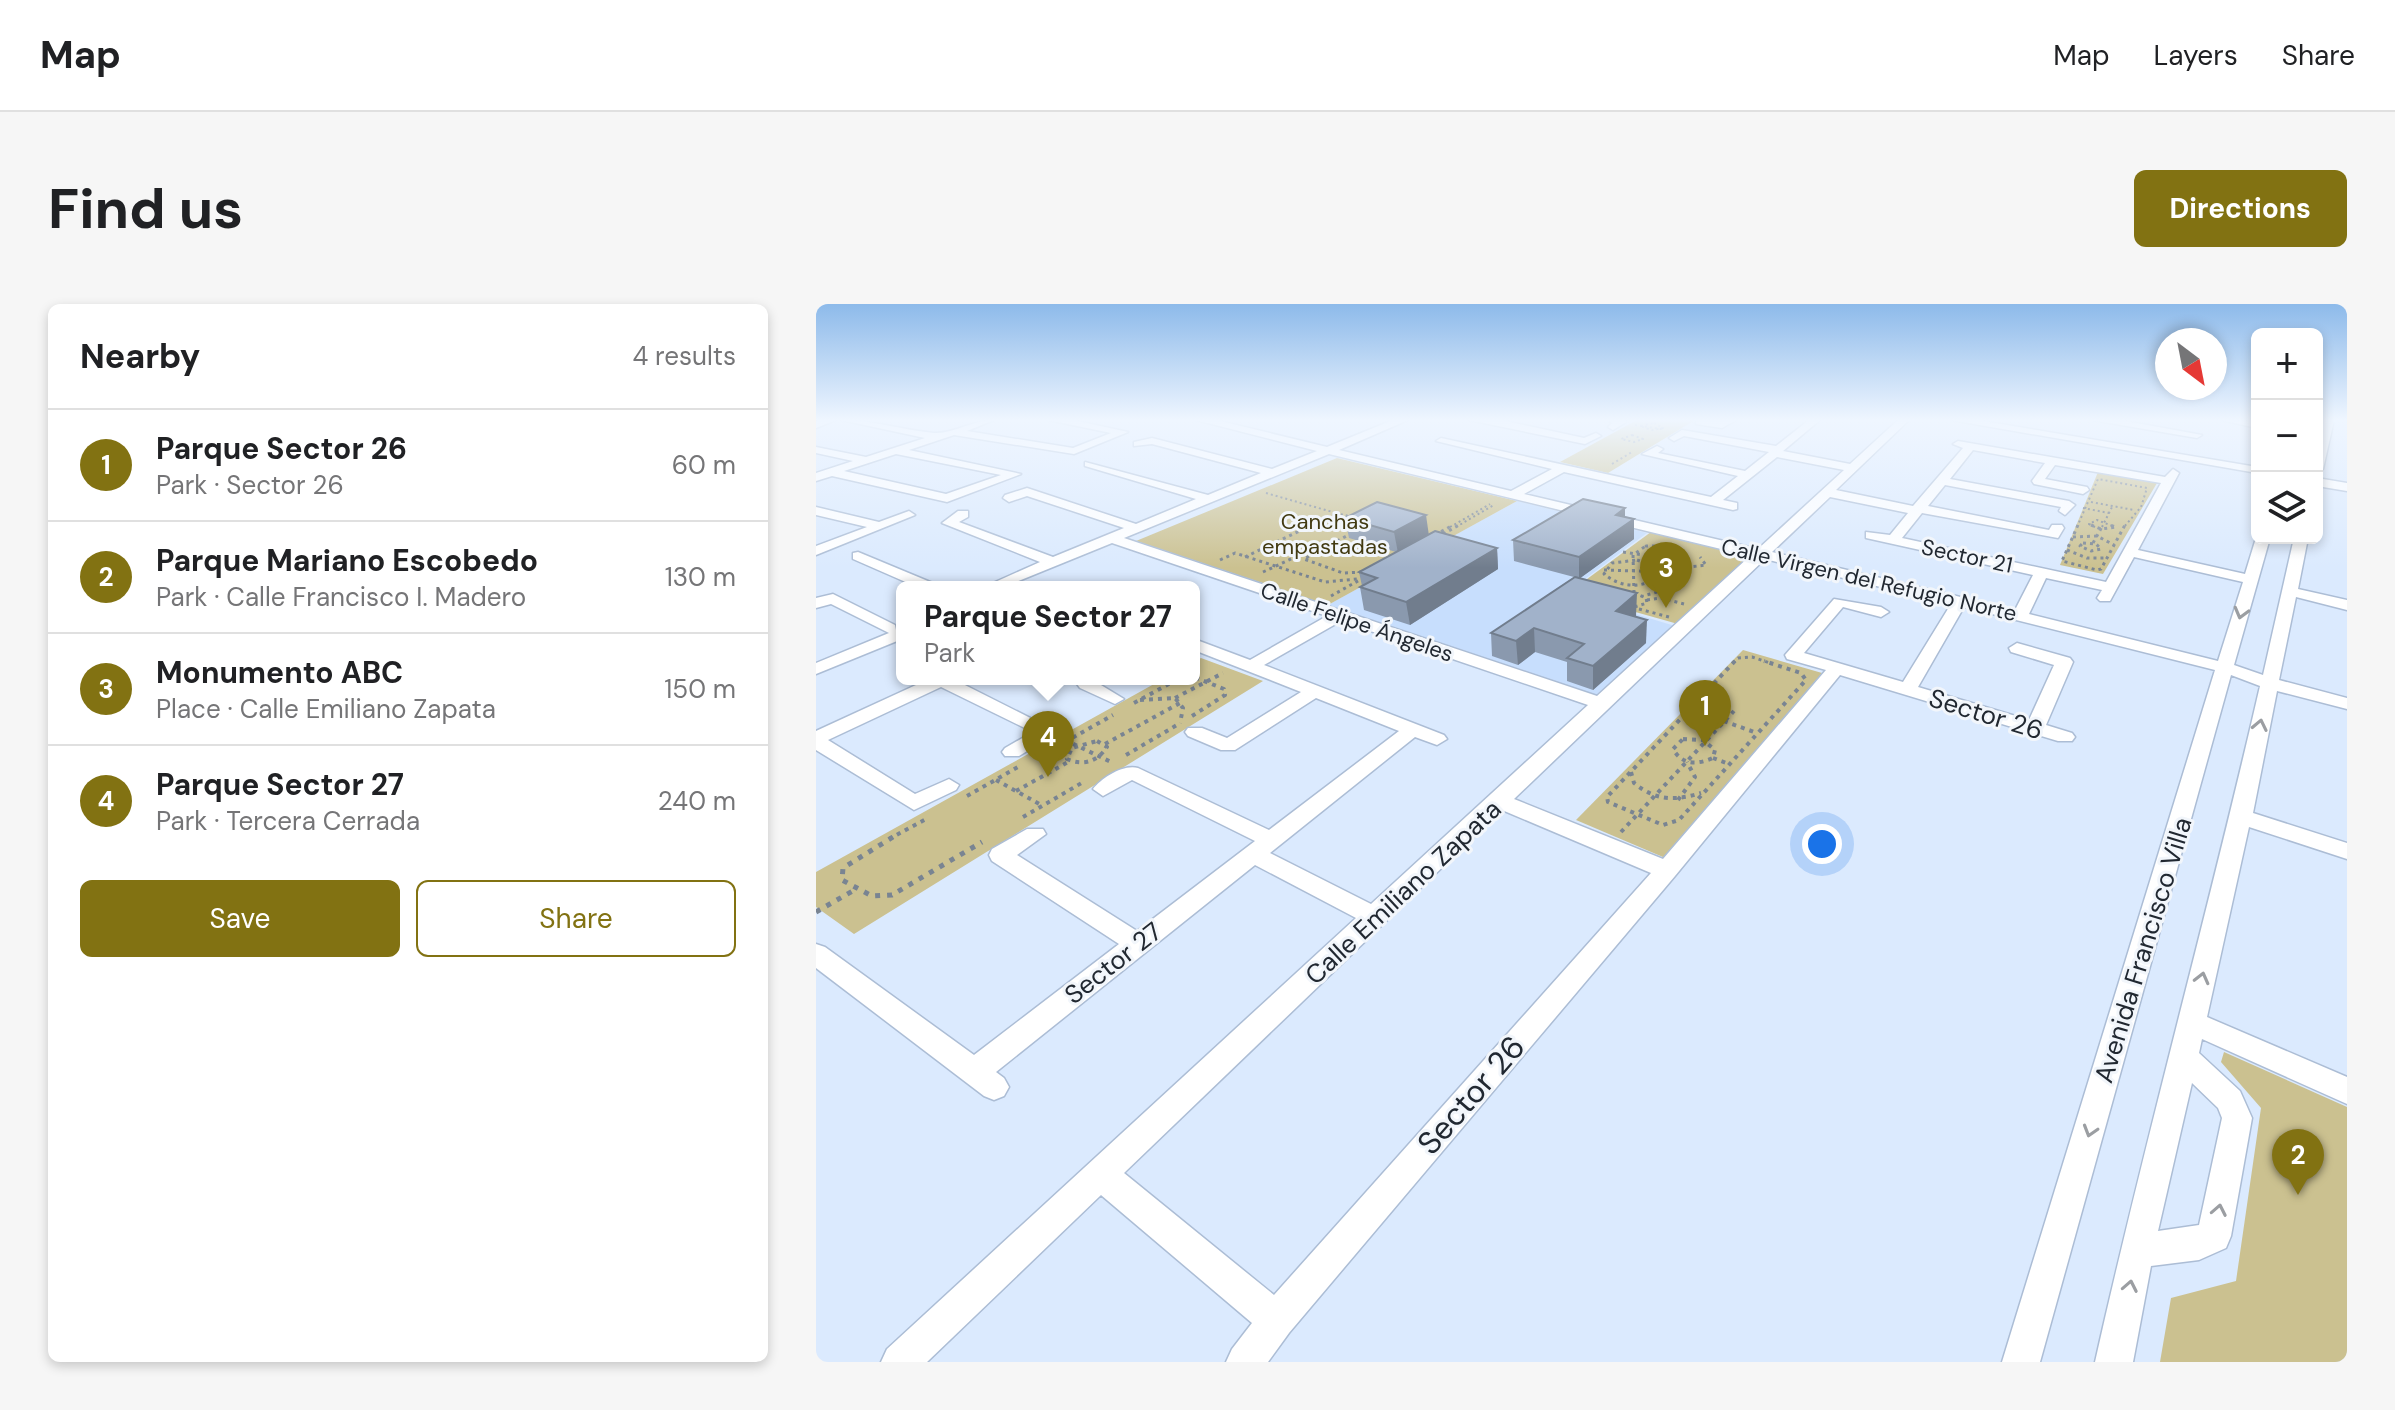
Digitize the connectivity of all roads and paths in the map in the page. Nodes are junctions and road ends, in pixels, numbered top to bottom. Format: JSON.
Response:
{"nodes":[{"id":1,"x":839,"y":469,"type":"edge"},
{"id":2,"x":991,"y":469,"type":"edge"},
{"id":3,"x":1107,"y":469,"type":"edge"},
{"id":4,"x":1259,"y":469,"type":"edge"},
{"id":5,"x":1283,"y":469,"type":"edge"},
{"id":6,"x":1296,"y":469,"type":"edge"},
{"id":7,"x":1411,"y":469,"type":"edge"},
{"id":8,"x":1560,"y":469,"type":"edge"},
{"id":9,"x":1569,"y":469,"type":"edge"},
{"id":10,"x":1721,"y":469,"type":"edge"},
{"id":11,"x":1755,"y":469,"type":"edge"},
{"id":12,"x":1850,"y":469,"type":"edge"},
{"id":13,"x":1948,"y":469,"type":"edge"},
{"id":14,"x":2046,"y":469,"type":"edge"},
{"id":15,"x":2109,"y":469,"type":"edge"},
{"id":16,"x":831,"y":472,"type":"junction"},
{"id":17,"x":1273,"y":473,"type":"junction"},
{"id":18,"x":1748,"y":475,"type":"junction"},
{"id":19,"x":816,"y":477,"type":"edge"},
{"id":20,"x":1940,"y":481,"type":"junction"},
{"id":21,"x":2323,"y":483,"type":"edge"},
{"id":22,"x":2347,"y":487,"type":"edge"},
{"id":23,"x":1253,"y":489,"type":"junction"},
{"id":24,"x":1826,"y":492,"type":"junction"},
{"id":25,"x":1512,"y":494,"type":"junction"},
{"id":26,"x":2086,"y":496,"type":"junction"},
{"id":27,"x":1009,"y":498,"type":"dead end"},
{"id":28,"x":1209,"y":499,"type":"junction"},
{"id":29,"x":1713,"y":502,"type":"junction"},
{"id":30,"x":1733,"y":506,"type":"dead end"},
{"id":31,"x":2112,"y":506,"type":"junction"},
{"id":32,"x":2067,"y":508,"type":"joint"},
{"id":33,"x":2085,"y":509,"type":"junction"},
{"id":34,"x":1917,"y":510,"type":"junction"},
{"id":35,"x":816,"y":511,"type":"edge"},
{"id":36,"x":2137,"y":511,"type":"junction"},
{"id":37,"x":1336,"y":513,"type":"junction"},
{"id":38,"x":2109,"y":513,"type":"junction"},
{"id":39,"x":2152,"y":513,"type":"junction"},
{"id":40,"x":963,"y":514,"type":"dead end"},
{"id":41,"x":909,"y":515,"type":"dead end"},
{"id":42,"x":1366,"y":520,"type":"edge"},
{"id":43,"x":2105,"y":521,"type":"junction"},
{"id":44,"x":880,"y":526,"type":"junction"},
{"id":45,"x":2116,"y":527,"type":"junction"},
{"id":46,"x":1136,"y":528,"type":"junction"},
{"id":47,"x":2057,"y":528,"type":"dead end"},
{"id":48,"x":2122,"y":528,"type":"junction"},
{"id":49,"x":2101,"y":529,"type":"junction"},
{"id":50,"x":1355,"y":531,"type":"edge"},
{"id":51,"x":1871,"y":535,"type":"dead end"},
{"id":52,"x":2097,"y":536,"type":"junction"},
{"id":53,"x":2073,"y":537,"type":"junction"},
{"id":54,"x":1433,"y":538,"type":"edge"},
{"id":55,"x":1118,"y":540,"type":"junction"},
{"id":56,"x":1893,"y":540,"type":"junction"},
{"id":57,"x":1653,"y":541,"type":"dead end"},
{"id":58,"x":1671,"y":541,"type":"dead end"},
{"id":59,"x":1275,"y":543,"type":"junction"},
{"id":60,"x":2093,"y":543,"type":"dead end"},
{"id":61,"x":2261,"y":544,"type":"edge"},
{"id":62,"x":2300,"y":544,"type":"edge"},
{"id":63,"x":2114,"y":545,"type":"junction"},
{"id":64,"x":1646,"y":546,"type":"junction"},
{"id":65,"x":1674,"y":548,"type":"junction"},
{"id":66,"x":2067,"y":550,"type":"junction"},
{"id":67,"x":816,"y":551,"type":"edge"},
{"id":68,"x":1623,"y":552,"type":"dead end"},
{"id":69,"x":2130,"y":552,"type":"junction"},
{"id":70,"x":1693,"y":553,"type":"dead end"},
{"id":71,"x":1306,"y":554,"type":"junction"},
{"id":72,"x":858,"y":556,"type":"dead end"},
{"id":73,"x":1761,"y":556,"type":"junction"},
{"id":74,"x":1245,"y":557,"type":"junction"},
{"id":75,"x":1659,"y":557,"type":"junction"},
{"id":76,"x":1633,"y":558,"type":"junction"},
{"id":77,"x":2106,"y":558,"type":"junction"},
{"id":78,"x":1054,"y":562,"type":"junction"},
{"id":79,"x":1275,"y":566,"type":"junction"},
{"id":80,"x":1200,"y":568,"type":"junction"},
{"id":81,"x":1604,"y":570,"type":"junction"},
{"id":82,"x":1369,"y":571,"type":"edge"},
{"id":83,"x":1377,"y":571,"type":"edge"},
{"id":84,"x":1633,"y":571,"type":"junction"},
{"id":85,"x":1661,"y":572,"type":"junction"},
{"id":86,"x":2041,"y":573,"type":"junction"},
{"id":87,"x":1364,"y":578,"type":"junction"},
{"id":88,"x":2250,"y":579,"type":"junction"},
{"id":89,"x":916,"y":581,"type":"edge"},
{"id":90,"x":1006,"y":581,"type":"edge"},
{"id":91,"x":1026,"y":581,"type":"edge"},
{"id":92,"x":1240,"y":583,"type":"junction"},
{"id":93,"x":1633,"y":585,"type":"junction"},
{"id":94,"x":2289,"y":591,"type":"junction"},
{"id":95,"x":1634,"y":593,"type":"junction"},
{"id":96,"x":1643,"y":596,"type":"junction"},
{"id":97,"x":1647,"y":600,"type":"junction"},
{"id":98,"x":1960,"y":601,"type":"junction"},
{"id":99,"x":816,"y":603,"type":"edge"},
{"id":100,"x":2347,"y":605,"type":"edge"},
{"id":101,"x":1311,"y":607,"type":"junction"},
{"id":102,"x":1636,"y":608,"type":"junction"},
{"id":103,"x":1687,"y":609,"type":"junction"},
{"id":104,"x":1881,"y":612,"type":"dead end"},
{"id":105,"x":1338,"y":616,"type":"junction"},
{"id":106,"x":2020,"y":616,"type":"junction"},
{"id":107,"x":896,"y":627,"type":"edge"},
{"id":108,"x":896,"y":629,"type":"edge"},
{"id":109,"x":896,"y":629,"type":"edge"},
{"id":110,"x":1200,"y":646,"type":"edge"},
{"id":111,"x":2017,"y":648,"type":"dead end"},
{"id":112,"x":816,"y":657,"type":"edge"},
{"id":113,"x":1248,"y":663,"type":"junction"},
{"id":114,"x":2227,"y":668,"type":"junction"},
{"id":115,"x":816,"y":669,"type":"edge"},
{"id":116,"x":1836,"y":669,"type":"junction"},
{"id":117,"x":1200,"y":680,"type":"edge"},
{"id":118,"x":1206,"y":682,"type":"junction"},
{"id":119,"x":2269,"y":683,"type":"junction"},
{"id":120,"x":929,"y":685,"type":"edge"},
{"id":121,"x":953,"y":685,"type":"edge"},
{"id":122,"x":1087,"y":685,"type":"edge"},
{"id":123,"x":1167,"y":685,"type":"edge"},
{"id":124,"x":1317,"y":690,"type":"junction"},
{"id":125,"x":1907,"y":690,"type":"junction"},
{"id":126,"x":1175,"y":698,"type":"junction"},
{"id":127,"x":1139,"y":700,"type":"junction"},
{"id":128,"x":1181,"y":702,"type":"junction"},
{"id":129,"x":1603,"y":704,"type":"junction"},
{"id":130,"x":2347,"y":704,"type":"edge"},
{"id":131,"x":1119,"y":707,"type":"junction"},
{"id":132,"x":1690,"y":709,"type":"junction"},
{"id":133,"x":1734,"y":711,"type":"dead end"},
{"id":134,"x":1725,"y":722,"type":"junction"},
{"id":135,"x":1187,"y":728,"type":"junction"},
{"id":136,"x":2035,"y":728,"type":"junction"},
{"id":137,"x":1412,"y":730,"type":"junction"},
{"id":138,"x":1757,"y":733,"type":"junction"},
{"id":139,"x":2065,"y":737,"type":"dead end"},
{"id":140,"x":816,"y":739,"type":"edge"},
{"id":141,"x":1437,"y":739,"type":"dead end"},
{"id":142,"x":1055,"y":741,"type":"junction"},
{"id":143,"x":1706,"y":741,"type":"junction"},
{"id":144,"x":1105,"y":744,"type":"junction"},
{"id":145,"x":1076,"y":746,"type":"junction"},
{"id":146,"x":1099,"y":757,"type":"junction"},
{"id":147,"x":1018,"y":758,"type":"joint"},
{"id":148,"x":1070,"y":761,"type":"junction"},
{"id":149,"x":1687,"y":762,"type":"junction"},
{"id":150,"x":1122,"y":768,"type":"junction"},
{"id":151,"x":1631,"y":772,"type":"junction"},
{"id":152,"x":1098,"y":779,"type":"junction"},
{"id":153,"x":996,"y":780,"type":"junction"},
{"id":154,"x":1016,"y":791,"type":"junction"},
{"id":155,"x":1704,"y":792,"type":"junction"},
{"id":156,"x":953,"y":793,"type":"joint"},
{"id":157,"x":1654,"y":798,"type":"junction"},
{"id":158,"x":1678,"y":800,"type":"junction"},
{"id":159,"x":1499,"y":801,"type":"junction"},
{"id":160,"x":1043,"y":806,"type":"junction"},
{"id":161,"x":931,"y":816,"type":"dead end"},
{"id":162,"x":1637,"y":816,"type":"junction"},
{"id":163,"x":2241,"y":817,"type":"junction"},
{"id":164,"x":1026,"y":828,"type":"joint"},
{"id":165,"x":993,"y":835,"type":"dead end"},
{"id":166,"x":1609,"y":846,"type":"junction"},
{"id":167,"x":1262,"y":847,"type":"junction"},
{"id":168,"x":2347,"y":851,"type":"edge"},
{"id":169,"x":1667,"y":870,"type":"junction"},
{"id":170,"x":856,"y":889,"type":"junction"},
{"id":171,"x":816,"y":912,"type":"edge"},
{"id":172,"x":1376,"y":917,"type":"junction"},
{"id":173,"x":1138,"y":944,"type":"junction"},
{"id":174,"x":816,"y":954,"type":"edge"},
{"id":175,"x":2191,"y":1022,"type":"junction"},
{"id":176,"x":2183,"y":1056,"type":"junction"},
{"id":177,"x":2347,"y":1091,"type":"edge"},
{"id":178,"x":1101,"y":1174,"type":"junction"},
{"id":179,"x":2137,"y":1251,"type":"junction"},
{"id":180,"x":1276,"y":1320,"type":"junction"},
{"id":181,"x":900,"y":1362,"type":"edge"},
{"id":182,"x":1245,"y":1362,"type":"edge"},
{"id":183,"x":2021,"y":1362,"type":"edge"},
{"id":184,"x":2114,"y":1362,"type":"edge"}],
"edges":[{"from":1,"to":16,"type":"street"},
{"from":2,"to":16,"type":"street"},
{"from":3,"to":28,"type":"street"},
{"from":4,"to":17,"type":"street"},
{"from":5,"to":17,"type":"street"},
{"from":6,"to":23,"type":"street"},
{"from":7,"to":25,"type":"street","name":"Calle Virgen del Refugio Norte"},
{"from":8,"to":25,"type":"street"},
{"from":9,"to":29,"type":"street"},
{"from":10,"to":18,"type":"street"},
{"from":11,"to":18,"type":"street"},
{"from":12,"to":24,"type":"street","name":"Calle Emiliano Zapata"},
{"from":13,"to":20,"type":"street","name":"Sector 21"},
{"from":14,"to":26,"type":"street"},
{"from":15,"to":39,"type":"street","name":"Sector 21"},
{"from":16,"to":19,"type":"street"},
{"from":17,"to":28,"type":"street"},
{"from":18,"to":29,"type":"street"},
{"from":20,"to":32,"type":"street"},
{"from":20,"to":34,"type":"street","name":"Sector 21"},
{"from":21,"to":22,"type":"street"},
{"from":23,"to":37,"type":"path"},
{"from":23,"to":55,"type":"street"},
{"from":24,"to":34,"type":"street","name":"Sector 21"},
{"from":24,"to":73,"type":"street","name":"Calle Emiliano Zapata"},
{"from":25,"to":54,"type":"path"},
{"from":25,"to":73,"type":"street","name":"Calle Virgen del Refugio Norte"},
{"from":26,"to":31,"type":"path"},
{"from":26,"to":33,"type":"path"},
{"from":26,"to":36,"type":"path"},
{"from":27,"to":46,"type":"street"},
{"from":28,"to":46,"type":"street"},
{"from":29,"to":30,"type":"street"},
{"from":31,"to":36,"type":"path"},
{"from":31,"to":38,"type":"path"},
{"from":32,"to":33,"type":"path"},
{"from":33,"to":38,"type":"path"},
{"from":33,"to":53,"type":"path"},
{"from":34,"to":47,"type":"street"},
{"from":34,"to":56,"type":"street","name":"Sector 21"},
{"from":35,"to":44,"type":"street"},
{"from":36,"to":39,"type":"path"},
{"from":36,"to":48,"type":"path"},
{"from":37,"to":42,"type":"path"},
{"from":37,"to":59,"type":"path"},
{"from":38,"to":43,"type":"path"},
{"from":39,"to":69,"type":"street","name":"Sector 21"},
{"from":40,"to":78,"type":"street"},
{"from":41,"to":44,"type":"street"},
{"from":43,"to":45,"type":"path"},
{"from":43,"to":49,"type":"path"},
{"from":43,"to":49,"type":"path"},
{"from":44,"to":67,"type":"street"},
{"from":45,"to":48,"type":"path"},
{"from":45,"to":49,"type":"path"},
{"from":46,"to":55,"type":"street"},
{"from":48,"to":63,"type":"path"},
{"from":49,"to":52,"type":"path"},
{"from":50,"to":71,"type":"path"},
{"from":51,"to":56,"type":"street","name":"Sector 21"},
{"from":52,"to":53,"type":"path"},
{"from":52,"to":60,"type":"path"},
{"from":52,"to":63,"type":"path"},
{"from":53,"to":66,"type":"path"},
{"from":55,"to":78,"type":"street"},
{"from":55,"to":80,"type":"street","name":"Calle Felipe Ángeles"},
{"from":55,"to":91,"type":"street"},
{"from":56,"to":86,"type":"street","name":"Sector 21"},
{"from":57,"to":64,"type":"path"},
{"from":58,"to":65,"type":"path"},
{"from":59,"to":71,"type":"path"},
{"from":59,"to":74,"type":"path"},
{"from":61,"to":88,"type":"street","name":"Avenida Francisco Villa"},
{"from":62,"to":94,"type":"street"},
{"from":63,"to":77,"type":"path"},
{"from":64,"to":65,"type":"path"},
{"from":64,"to":75,"type":"path"},
{"from":64,"to":76,"type":"path"},
{"from":65,"to":75,"type":"path"},
{"from":66,"to":77,"type":"path"},
{"from":66,"to":77,"type":"path"},
{"from":68,"to":76,"type":"path"},
{"from":69,"to":86,"type":"street","name":"Sector 21"},
{"from":69,"to":88,"type":"street"},
{"from":70,"to":75,"type":"path"},
{"from":71,"to":79,"type":"path"},
{"from":71,"to":82,"type":"path"},
{"from":72,"to":89,"type":"street"},
{"from":73,"to":98,"type":"street","name":"Calle Virgen del Refugio Norte"},
{"from":73,"to":103,"type":"street","name":"Calle Emiliano Zapata"},
{"from":74,"to":79,"type":"path"},
{"from":74,"to":80,"type":"path"},
{"from":75,"to":76,"type":"path"},
{"from":76,"to":81,"type":"path"},
{"from":76,"to":84,"type":"path"},
{"from":76,"to":85,"type":"path"},
{"from":78,"to":90,"type":"street"},
{"from":79,"to":87,"type":"path"},
{"from":79,"to":92,"type":"path"},
{"from":80,"to":92,"type":"street","name":"Calle Felipe Ángeles"},
{"from":81,"to":84,"type":"path"},
{"from":81,"to":93,"type":"path"},
{"from":83,"to":87,"type":"path"},
{"from":84,"to":85,"type":"path"},
{"from":84,"to":93,"type":"path"},
{"from":85,"to":93,"type":"path"},
{"from":85,"to":96,"type":"path"},
{"from":86,"to":106,"type":"street","name":"Sector 21"},
{"from":87,"to":101,"type":"path"},
{"from":88,"to":114,"type":"street","name":"Avenida Francisco Villa","one_way":true},
{"from":92,"to":101,"type":"street","name":"Calle Felipe Ángeles"},
{"from":93,"to":95,"type":"path"},
{"from":94,"to":100,"type":"street"},
{"from":94,"to":119,"type":"street"},
{"from":95,"to":96,"type":"path"},
{"from":95,"to":102,"type":"path"},
{"from":96,"to":97,"type":"path"},
{"from":97,"to":102,"type":"path"},
{"from":97,"to":103,"type":"path"},
{"from":98,"to":106,"type":"street","name":"Calle Virgen del Refugio Norte"},
{"from":98,"to":125,"type":"street","name":"Sector 26"},
{"from":99,"to":107,"type":"street"},
{"from":101,"to":105,"type":"street","name":"Calle Felipe Ángeles"},
{"from":102,"to":103,"type":"path"},
{"from":103,"to":129,"type":"street","name":"Calle Emiliano Zapata"},
{"from":104,"to":116,"type":"street","name":"Sector 26"},
{"from":105,"to":113,"type":"street"},
{"from":105,"to":129,"type":"street","name":"Calle Felipe Ángeles"},
{"from":106,"to":114,"type":"street","name":"Calle Virgen del Refugio Norte"},
{"from":108,"to":112,"type":"street"},
{"from":109,"to":115,"type":"street"},
{"from":110,"to":113,"type":"street"},
{"from":111,"to":136,"type":"street"},
{"from":113,"to":118,"type":"path"},
{"from":113,"to":124,"type":"street"},
{"from":114,"to":119,"type":"street","name":"Calle Virgen del Refugio Norte"},
{"from":114,"to":183,"type":"street","name":"Avenida Francisco Villa","one_way":true},
{"from":116,"to":125,"type":"street","name":"Sector 26"},
{"from":116,"to":169,"type":"street","name":"Sector 26"},
{"from":117,"to":118,"type":"path"},
{"from":118,"to":126,"type":"path"},
{"from":118,"to":135,"type":"path"},
{"from":119,"to":130,"type":"street","name":"Calle Virgen del Refugio Norte"},
{"from":163,"to":119,"type":"street","one_way":true},
{"from":120,"to":140,"type":"street"},
{"from":121,"to":142,"type":"street"},
{"from":122,"to":131,"type":"street"},
{"from":123,"to":127,"type":"path"},
{"from":124,"to":135,"type":"street"},
{"from":124,"to":137,"type":"street"},
{"from":125,"to":136,"type":"street","name":"Sector 26"},
{"from":126,"to":127,"type":"path"},
{"from":126,"to":128,"type":"path"},
{"from":127,"to":131,"type":"path"},
{"from":127,"to":131,"type":"path"},
{"from":128,"to":135,"type":"path"},
{"from":128,"to":144,"type":"path"},
{"from":129,"to":159,"type":"street","name":"Calle Emiliano Zapata"},
{"from":131,"to":142,"type":"path"},
{"from":132,"to":134,"type":"path"},
{"from":132,"to":138,"type":"path"},
{"from":132,"to":151,"type":"path"},
{"from":133,"to":134,"type":"path"},
{"from":134,"to":138,"type":"path"},
{"from":134,"to":143,"type":"path"},
{"from":135,"to":150,"type":"path"},
{"from":136,"to":139,"type":"street","name":"Sector 26"},
{"from":137,"to":141,"type":"street"},
{"from":137,"to":167,"type":"street","name":"Sector 27"},
{"from":138,"to":155,"type":"path"},
{"from":140,"to":156,"type":"street"},
{"from":142,"to":145,"type":"path"},
{"from":142,"to":147,"type":"street"},
{"from":143,"to":149,"type":"path"},
{"from":143,"to":149,"type":"path"},
{"from":143,"to":149,"type":"path"},
{"from":144,"to":145,"type":"path"},
{"from":144,"to":146,"type":"path"},
{"from":145,"to":146,"type":"path"},
{"from":145,"to":148,"type":"path"},
{"from":146,"to":148,"type":"path"},
{"from":146,"to":150,"type":"path"},
{"from":147,"to":153,"type":"path"},
{"from":148,"to":154,"type":"path"},
{"from":149,"to":157,"type":"path"},
{"from":149,"to":158,"type":"path"},
{"from":150,"to":152,"type":"street"},
{"from":150,"to":152,"type":"path"},
{"from":150,"to":167,"type":"street"},
{"from":151,"to":157,"type":"path"},
{"from":151,"to":162,"type":"path"},
{"from":152,"to":160,"type":"path"},
{"from":153,"to":154,"type":"path"},
{"from":153,"to":156,"type":"path"},
{"from":154,"to":160,"type":"path"},
{"from":155,"to":158,"type":"path"},
{"from":155,"to":162,"type":"path"},
{"from":157,"to":158,"type":"path"},
{"from":157,"to":162,"type":"path"},
{"from":159,"to":166,"type":"street"},
{"from":159,"to":172,"type":"street","name":"Calle Emiliano Zapata"},
{"from":160,"to":164,"type":"path"},
{"from":161,"to":170,"type":"path"},
{"from":162,"to":166,"type":"path"},
{"from":163,"to":168,"type":"street"},
{"from":175,"to":163,"type":"street","one_way":true},
{"from":164,"to":173,"type":"street"},
{"from":165,"to":170,"type":"path"},
{"from":166,"to":169,"type":"street"},
{"from":167,"to":172,"type":"street"},
{"from":167,"to":173,"type":"street","name":"Sector 27"},
{"from":169,"to":180,"type":"street","name":"Sector 26"},
{"from":170,"to":171,"type":"path"},
{"from":172,"to":178,"type":"street","name":"Calle Emiliano Zapata"},
{"from":173,"to":174,"type":"street","name":"Sector 27"},
{"from":175,"to":176,"type":"street"},
{"from":175,"to":177,"type":"street"},
{"from":176,"to":179,"type":"street"},
{"from":179,"to":176,"type":"street","one_way":true},
{"from":178,"to":180,"type":"street"},
{"from":178,"to":181,"type":"street","name":"Calle Emiliano Zapata"},
{"from":184,"to":179,"type":"street","one_way":true},
{"from":180,"to":182,"type":"street","name":"Sector 26"}]}
